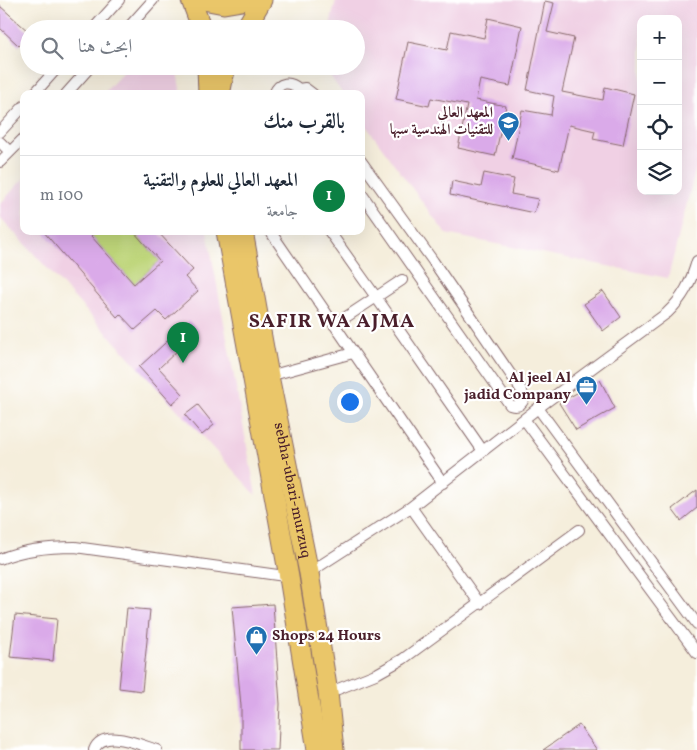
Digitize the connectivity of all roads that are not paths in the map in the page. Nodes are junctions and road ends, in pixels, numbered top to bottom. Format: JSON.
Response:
{"nodes":[{"id":1,"x":119,"y":0,"type":"edge"},
{"id":2,"x":153,"y":0,"type":"edge"},
{"id":3,"x":191,"y":0,"type":"edge"},
{"id":4,"x":203,"y":0,"type":"edge"},
{"id":5,"x":248,"y":0,"type":"edge"},
{"id":6,"x":262,"y":0,"type":"edge"},
{"id":7,"x":101,"y":20,"type":"edge"},
{"id":8,"x":135,"y":20,"type":"edge"},
{"id":9,"x":199,"y":20,"type":"edge"},
{"id":10,"x":250,"y":20,"type":"edge"},
{"id":11,"x":51,"y":75,"type":"edge"},
{"id":12,"x":84,"y":75,"type":"edge"},
{"id":13,"x":207,"y":75,"type":"edge"},
{"id":14,"x":224,"y":75,"type":"edge"},
{"id":15,"x":38,"y":90,"type":"edge"},
{"id":16,"x":70,"y":90,"type":"edge"},
{"id":17,"x":208,"y":90,"type":"edge"},
{"id":18,"x":221,"y":90,"type":"edge"},
{"id":19,"x":276,"y":90,"type":"edge"},
{"id":20,"x":297,"y":90,"type":"edge"},
{"id":21,"x":20,"y":110,"type":"edge"},
{"id":22,"x":0,"y":132,"type":"edge"},
{"id":23,"x":0,"y":142,"type":"edge"},
{"id":24,"x":20,"y":142,"type":"edge"},
{"id":25,"x":10,"y":152,"type":"junction"},
{"id":26,"x":0,"y":162,"type":"edge"},
{"id":27,"x":365,"y":168,"type":"edge"},
{"id":28,"x":365,"y":198,"type":"edge"},
{"id":29,"x":227,"y":235,"type":"edge"},
{"id":30,"x":244,"y":235,"type":"edge"},
{"id":31,"x":273,"y":235,"type":"edge"},
{"id":32,"x":332,"y":235,"type":"edge"},
{"id":33,"x":433,"y":261,"type":"junction"},
{"id":34,"x":697,"y":261,"type":"edge"},
{"id":35,"x":416,"y":272,"type":"junction"},
{"id":36,"x":402,"y":280,"type":"dead end"},
{"id":37,"x":376,"y":296,"type":"junction"},
{"id":38,"x":334,"y":324,"type":"junction"},
{"id":39,"x":353,"y":353,"type":"junction"},
{"id":40,"x":269,"y":376,"type":"junction"},
{"id":41,"x":538,"y":408,"type":"junction"},
{"id":42,"x":524,"y":419,"type":"junction"},
{"id":43,"x":482,"y":451,"type":"junction"},
{"id":44,"x":442,"y":483,"type":"junction"},
{"id":45,"x":411,"y":507,"type":"junction"},
{"id":46,"x":579,"y":530,"type":"dead end"},
{"id":47,"x":0,"y":559,"type":"edge"},
{"id":48,"x":650,"y":560,"type":"junction"},
{"id":49,"x":636,"y":569,"type":"junction"},
{"id":50,"x":309,"y":573,"type":"junction"},
{"id":51,"x":289,"y":577,"type":"junction"},
{"id":52,"x":480,"y":604,"type":"junction"},
{"id":53,"x":697,"y":624,"type":"edge"},
{"id":54,"x":695,"y":647,"type":"edge"},
{"id":55,"x":328,"y":693,"type":"junction"},
{"id":56,"x":94,"y":750,"type":"edge"},
{"id":57,"x":157,"y":750,"type":"edge"},
{"id":58,"x":317,"y":750,"type":"edge"},
{"id":59,"x":334,"y":750,"type":"edge"}],
"edges":[{"from":1,"to":7,"type":"street"},
{"from":2,"to":8,"type":"street"},
{"from":3,"to":9,"type":"highway"},
{"from":4,"to":5,"type":"highway"},
{"from":6,"to":10,"type":"highway"},
{"from":11,"to":15,"type":"street"},
{"from":12,"to":16,"type":"street"},
{"from":13,"to":17,"type":"highway"},
{"from":14,"to":18,"type":"highway"},
{"from":19,"to":20,"type":"street"},
{"from":21,"to":22,"type":"street"},
{"from":23,"to":25,"type":"street"},
{"from":24,"to":25,"type":"street"},
{"from":25,"to":26,"type":"street"},
{"from":27,"to":33,"type":"street"},
{"from":28,"to":35,"type":"street"},
{"from":29,"to":51,"type":"highway","name":"sebha-ubari-murzuq"},
{"from":30,"to":40,"type":"highway","name":"sebha-ubari-murzuq"},
{"from":31,"to":38,"type":"street"},
{"from":32,"to":37,"type":"street"},
{"from":33,"to":35,"type":"street"},
{"from":33,"to":35,"type":"street"},
{"from":34,"to":41,"type":"street"},
{"from":36,"to":37,"type":"street"},
{"from":37,"to":38,"type":"street"},
{"from":37,"to":43,"type":"street"},
{"from":38,"to":39,"type":"street"},
{"from":39,"to":40,"type":"street"},
{"from":39,"to":44,"type":"street"},
{"from":40,"to":50,"type":"highway","name":"sebha-ubari-murzuq"},
{"from":41,"to":42,"type":"street"},
{"from":41,"to":48,"type":"street"},
{"from":42,"to":43,"type":"street"},
{"from":42,"to":49,"type":"street"},
{"from":43,"to":44,"type":"street"},
{"from":44,"to":45,"type":"street"},
{"from":45,"to":50,"type":"street"},
{"from":45,"to":52,"type":"street"},
{"from":46,"to":52,"type":"street"},
{"from":47,"to":51,"type":"street"},
{"from":48,"to":49,"type":"street"},
{"from":48,"to":53,"type":"street"},
{"from":49,"to":54,"type":"street"},
{"from":50,"to":51,"type":"street"},
{"from":50,"to":55,"type":"highway","name":"sebha-ubari-murzuq"},
{"from":51,"to":58,"type":"highway","name":"sebha-ubari-murzuq"},
{"from":52,"to":55,"type":"street"},
{"from":55,"to":59,"type":"highway","name":"sebha-ubari-murzuq"},
{"from":56,"to":57,"type":"street"}]}
